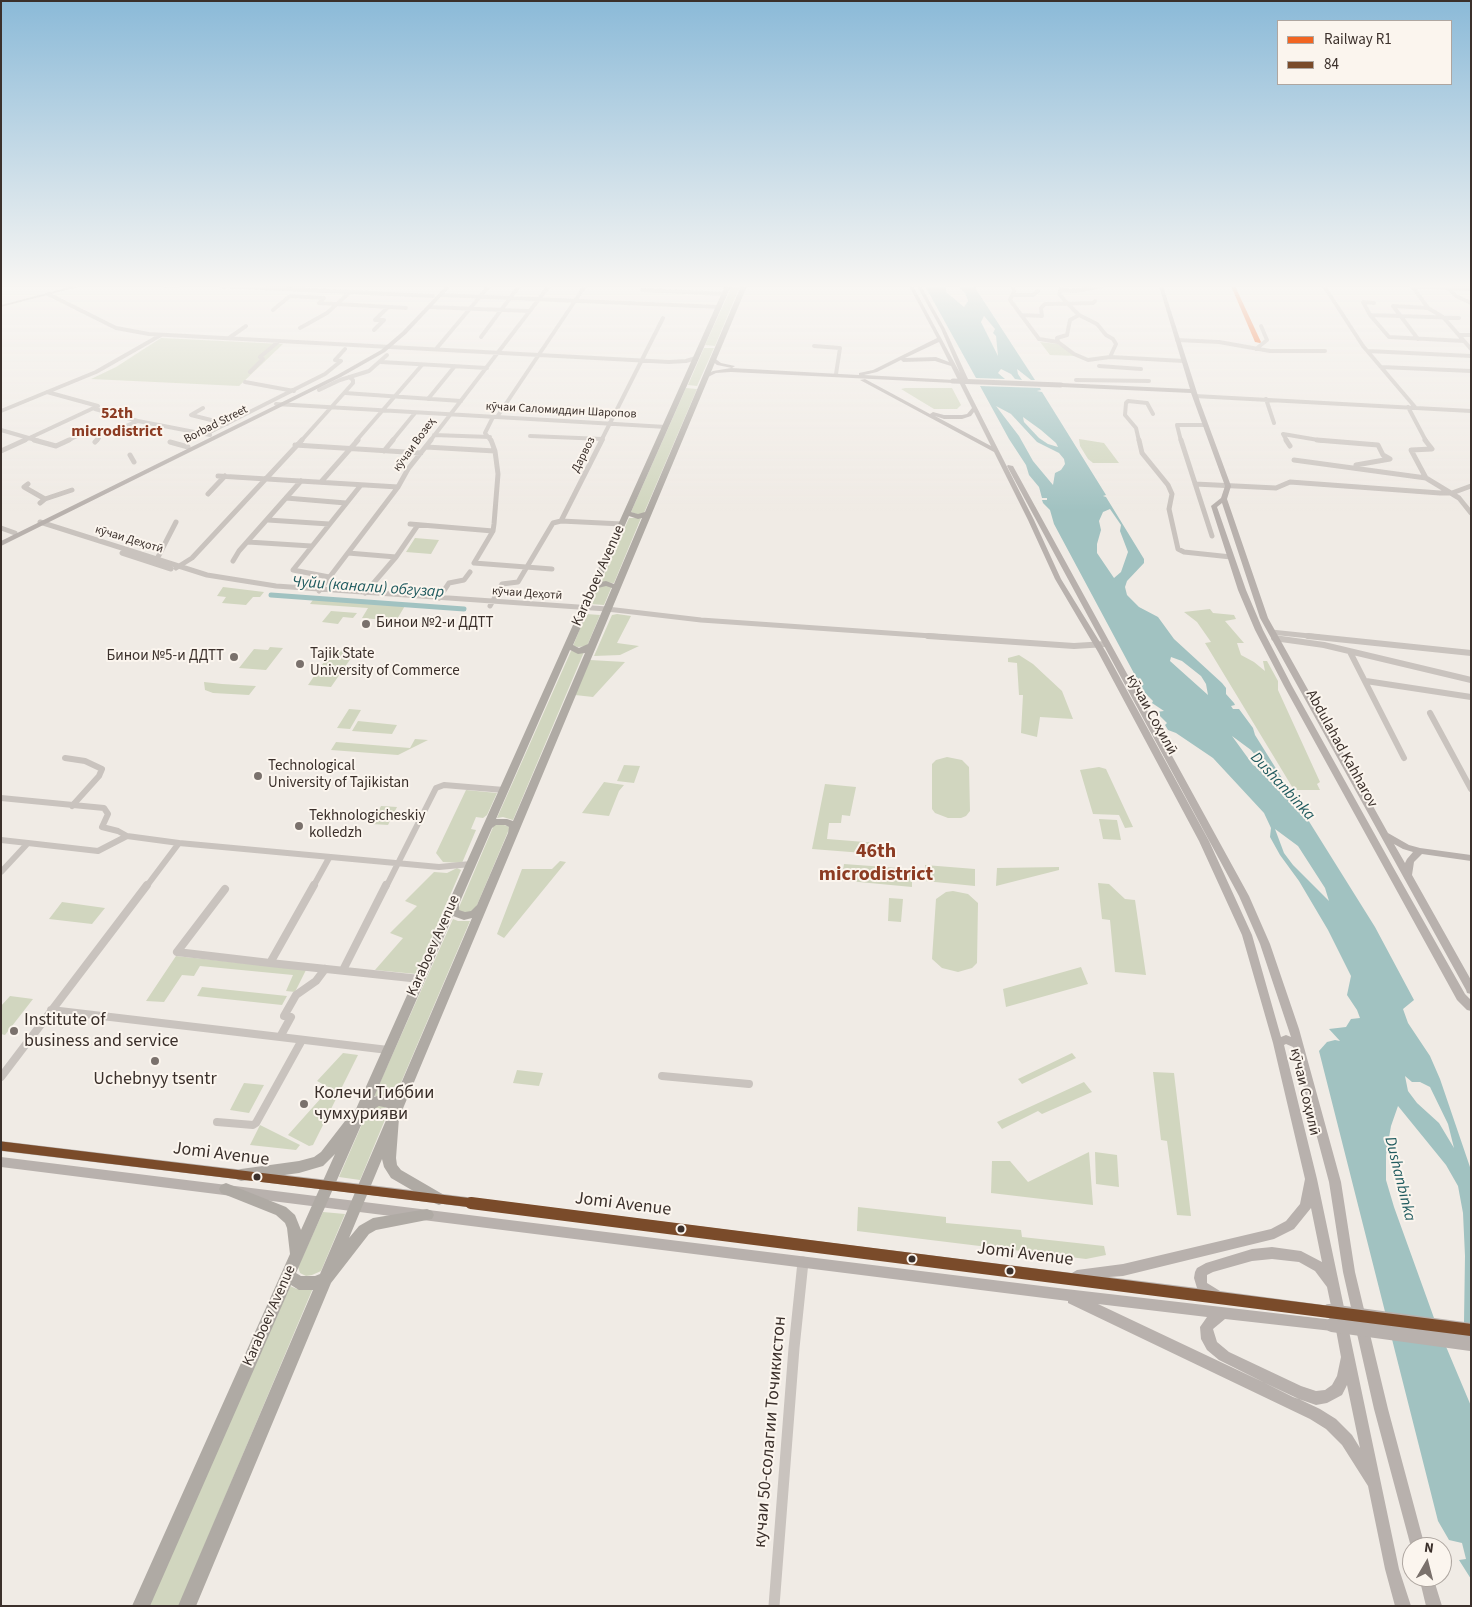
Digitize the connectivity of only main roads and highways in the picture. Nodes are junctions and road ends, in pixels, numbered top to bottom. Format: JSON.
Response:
{"nodes":[{"id":1,"x":358,"y":361,"type":"edge"},
{"id":2,"x":363,"y":361,"type":"edge"},
{"id":3,"x":695,"y":361,"type":"edge"},
{"id":4,"x":712,"y":361,"type":"edge"},
{"id":5,"x":715,"y":361,"type":"edge"},
{"id":6,"x":895,"y":361,"type":"edge"},
{"id":7,"x":902,"y":361,"type":"edge"},
{"id":8,"x":941,"y":361,"type":"edge"},
{"id":9,"x":950,"y":361,"type":"edge"},
{"id":10,"x":957,"y":361,"type":"edge"},
{"id":11,"x":1184,"y":361,"type":"edge"},
{"id":12,"x":952,"y":365,"type":"junction"},
{"id":13,"x":706,"y":376,"type":"junction"},
{"id":14,"x":857,"y":376,"type":"junction"},
{"id":15,"x":894,"y":378,"type":"junction"},
{"id":16,"x":952,"y":380,"type":"joint"},
{"id":17,"x":693,"y":387,"type":"junction"},
{"id":18,"x":1194,"y":391,"type":"junction"},
{"id":19,"x":278,"y":404,"type":"junction"},
{"id":20,"x":974,"y":409,"type":"junction"},
{"id":21,"x":996,"y":451,"type":"junction"},
{"id":22,"x":1224,"y":499,"type":"junction"},
{"id":23,"x":627,"y":513,"type":"junction"},
{"id":24,"x":648,"y":513,"type":"junction"},
{"id":25,"x":39,"y":524,"type":"junction"},
{"id":26,"x":1,"y":540,"type":"edge"},
{"id":27,"x":1,"y":544,"type":"edge"},
{"id":28,"x":616,"y":586,"type":"junction"},
{"id":29,"x":594,"y":587,"type":"junction"},
{"id":30,"x":1076,"y":589,"type":"junction"},
{"id":31,"x":1063,"y":590,"type":"junction"},
{"id":32,"x":568,"y":646,"type":"junction"},
{"id":33,"x":592,"y":646,"type":"junction"},
{"id":34,"x":487,"y":827,"type":"junction"},
{"id":35,"x":513,"y":833,"type":"junction"},
{"id":36,"x":1384,"y":834,"type":"junction"},
{"id":37,"x":1420,"y":851,"type":"junction"},
{"id":38,"x":1471,"y":858,"type":"edge"},
{"id":39,"x":1408,"y":874,"type":"junction"},
{"id":40,"x":453,"y":904,"type":"junction"},
{"id":41,"x":481,"y":908,"type":"junction"},
{"id":42,"x":1471,"y":990,"type":"edge"},
{"id":43,"x":1471,"y":1007,"type":"edge"},
{"id":44,"x":1278,"y":1043,"type":"junction"},
{"id":45,"x":1298,"y":1044,"type":"junction"},
{"id":46,"x":361,"y":1110,"type":"junction"},
{"id":47,"x":394,"y":1115,"type":"junction"},
{"id":48,"x":1,"y":1146,"type":"edge"},
{"id":49,"x":1,"y":1162,"type":"edge"},
{"id":50,"x":241,"y":1174,"type":"junction"},
{"id":51,"x":1311,"y":1179,"type":"junction"},
{"id":52,"x":328,"y":1185,"type":"junction"},
{"id":53,"x":226,"y":1189,"type":"junction"},
{"id":54,"x":363,"y":1189,"type":"junction"},
{"id":55,"x":439,"y":1199,"type":"junction"},
{"id":56,"x":321,"y":1202,"type":"junction"},
{"id":57,"x":356,"y":1206,"type":"junction"},
{"id":58,"x":428,"y":1214,"type":"junction"},
{"id":59,"x":593,"y":1218,"type":"junction"},
{"id":60,"x":634,"y":1224,"type":"junction"},
{"id":61,"x":589,"y":1234,"type":"junction"},
{"id":62,"x":630,"y":1240,"type":"junction"},
{"id":63,"x":298,"y":1254,"type":"junction"},
{"id":64,"x":288,"y":1275,"type":"junction"},
{"id":65,"x":326,"y":1278,"type":"junction"},
{"id":66,"x":1064,"y":1278,"type":"junction"},
{"id":67,"x":1332,"y":1284,"type":"junction"},
{"id":68,"x":1066,"y":1296,"type":"junction"},
{"id":69,"x":1222,"y":1298,"type":"junction"},
{"id":70,"x":1225,"y":1312,"type":"junction"},
{"id":71,"x":1332,"y":1325,"type":"joint"},
{"id":72,"x":1471,"y":1330,"type":"edge"},
{"id":73,"x":1471,"y":1344,"type":"edge"},
{"id":74,"x":1347,"y":1354,"type":"junction"},
{"id":75,"x":1378,"y":1493,"type":"junction"},
{"id":76,"x":1415,"y":1537,"type":"edge"},
{"id":77,"x":1429,"y":1587,"type":"edge"},
{"id":78,"x":141,"y":1606,"type":"edge"},
{"id":79,"x":187,"y":1606,"type":"edge"},
{"id":80,"x":1403,"y":1606,"type":"edge"},
{"id":81,"x":1434,"y":1606,"type":"edge"}],
"edges":[{"from":1,"to":19,"type":"main road","name":"Borbad Street"},
{"from":2,"to":19,"type":"main road","name":"Borbad Street"},
{"from":3,"to":17,"type":"highway","name":"Karaboev Avenue"},
{"from":4,"to":13,"type":"highway","name":"Karaboev Avenue"},
{"from":5,"to":14,"type":"main road"},
{"from":6,"to":14,"type":"main road"},
{"from":7,"to":15,"type":"main road"},
{"from":8,"to":12,"type":"main road"},
{"from":9,"to":12,"type":"main road","name":"кӯчаи Соҳилӣ"},
{"from":10,"to":30,"type":"main road"},
{"from":11,"to":18,"type":"main road"},
{"from":12,"to":20,"type":"main road","name":"кӯчаи Соҳилӣ"},
{"from":13,"to":14,"type":"main road"},
{"from":13,"to":17,"type":"highway","name":"Karaboev Avenue"},
{"from":14,"to":15,"type":"main road"},
{"from":14,"to":21,"type":"main road"},
{"from":15,"to":16,"type":"main road"},
{"from":15,"to":20,"type":"main road"},
{"from":16,"to":18,"type":"main road","bridge":true},
{"from":17,"to":23,"type":"highway","name":"Karaboev Avenue"},
{"from":17,"to":24,"type":"highway","name":"Karaboev Avenue"},
{"from":18,"to":22,"type":"main road","name":"Abdulahad Kahharov"},
{"from":19,"to":25,"type":"main road","name":"Borbad Street"},
{"from":19,"to":25,"type":"main road","name":"Borbad Street"},
{"from":20,"to":21,"type":"main road","name":"кӯчаи Соҳилӣ"},
{"from":21,"to":31,"type":"main road","name":"кӯчаи Соҳилӣ"},
{"from":22,"to":36,"type":"main road","name":"Abdulahad Kahharov"},
{"from":22,"to":43,"type":"main road","name":"Abdulahad Kahharov"},
{"from":23,"to":24,"type":"highway"},
{"from":23,"to":29,"type":"highway","name":"Karaboev Avenue"},
{"from":24,"to":28,"type":"highway","name":"Karaboev Avenue"},
{"from":25,"to":26,"type":"main road","name":"Borbad Street"},
{"from":25,"to":27,"type":"main road","name":"Borbad Street"},
{"from":28,"to":29,"type":"highway"},
{"from":28,"to":33,"type":"highway","name":"Karaboev Avenue"},
{"from":29,"to":32,"type":"highway","name":"Karaboev Avenue"},
{"from":30,"to":31,"type":"main road"},
{"from":30,"to":45,"type":"main road"},
{"from":31,"to":44,"type":"main road","name":"кӯчаи Соҳилӣ"},
{"from":32,"to":33,"type":"highway"},
{"from":32,"to":34,"type":"highway","name":"Karaboev Avenue"},
{"from":33,"to":35,"type":"highway","name":"Karaboev Avenue"},
{"from":34,"to":35,"type":"highway"},
{"from":34,"to":40,"type":"highway","name":"Karaboev Avenue"},
{"from":35,"to":41,"type":"highway","name":"Karaboev Avenue"},
{"from":36,"to":37,"type":"main road"},
{"from":36,"to":39,"type":"main road","name":"Abdulahad Kahharov"},
{"from":37,"to":38,"type":"main road"},
{"from":37,"to":39,"type":"main road"},
{"from":39,"to":42,"type":"main road","name":"Abdulahad Kahharov"},
{"from":40,"to":41,"type":"highway"},
{"from":40,"to":46,"type":"highway","name":"Karaboev Avenue"},
{"from":41,"to":47,"type":"highway","name":"Karaboev Avenue"},
{"from":44,"to":45,"type":"main road"},
{"from":44,"to":51,"type":"main road","name":"кӯчаи Соҳилӣ"},
{"from":45,"to":76,"type":"main road"},
{"from":46,"to":47,"type":"highway"},
{"from":46,"to":50,"type":"highway"},
{"from":46,"to":52,"type":"highway","name":"Karaboev Avenue"},
{"from":47,"to":54,"type":"highway","name":"Karaboev Avenue"},
{"from":47,"to":55,"type":"highway"},
{"from":48,"to":50,"type":"main road","name":"Jomi Avenue"},
{"from":49,"to":53,"type":"main road","name":"Jomi Avenue"},
{"from":50,"to":52,"type":"main road","name":"Jomi Avenue"},
{"from":51,"to":66,"type":"main road"},
{"from":51,"to":67,"type":"main road","name":"кӯчаи Соҳилӣ"},
{"from":52,"to":54,"type":"main road","name":"Jomi Avenue"},
{"from":52,"to":56,"type":"highway","name":"Karaboev Avenue"},
{"from":53,"to":56,"type":"main road","name":"Jomi Avenue"},
{"from":53,"to":63,"type":"highway"},
{"from":54,"to":55,"type":"main road","name":"Jomi Avenue"},
{"from":54,"to":57,"type":"highway","name":"Karaboev Avenue"},
{"from":55,"to":59,"type":"main road","name":"Jomi Avenue"},
{"from":56,"to":57,"type":"main road","name":"Jomi Avenue"},
{"from":56,"to":63,"type":"highway","name":"Karaboev Avenue"},
{"from":57,"to":58,"type":"main road","name":"Jomi Avenue"},
{"from":57,"to":65,"type":"highway","name":"Karaboev Avenue"},
{"from":58,"to":61,"type":"main road","name":"Jomi Avenue"},
{"from":58,"to":65,"type":"highway"},
{"from":59,"to":60,"type":"main road","name":"Jomi Avenue"},
{"from":59,"to":61,"type":"main road"},
{"from":60,"to":62,"type":"main road"},
{"from":60,"to":66,"type":"main road","name":"Jomi Avenue"},
{"from":61,"to":62,"type":"main road","name":"Jomi Avenue"},
{"from":62,"to":68,"type":"main road","name":"Jomi Avenue"},
{"from":63,"to":64,"type":"highway","name":"Karaboev Avenue"},
{"from":64,"to":65,"type":"highway"},
{"from":64,"to":78,"type":"highway","name":"Karaboev Avenue"},
{"from":65,"to":79,"type":"highway","name":"Karaboev Avenue"},
{"from":66,"to":69,"type":"main road","name":"Jomi Avenue"},
{"from":67,"to":69,"type":"main road"},
{"from":67,"to":74,"type":"main road","name":"кӯчаи Соҳилӣ"},
{"from":68,"to":70,"type":"main road","name":"Jomi Avenue"},
{"from":68,"to":75,"type":"main road"},
{"from":69,"to":72,"type":"main road","name":"Jomi Avenue","bridge":true},
{"from":70,"to":71,"type":"main road","name":"Jomi Avenue"},
{"from":70,"to":74,"type":"main road"},
{"from":71,"to":73,"type":"main road","bridge":true},
{"from":74,"to":75,"type":"main road","name":"кӯчаи Соҳилӣ"},
{"from":75,"to":80,"type":"main road"},
{"from":77,"to":81,"type":"main road"}]}
